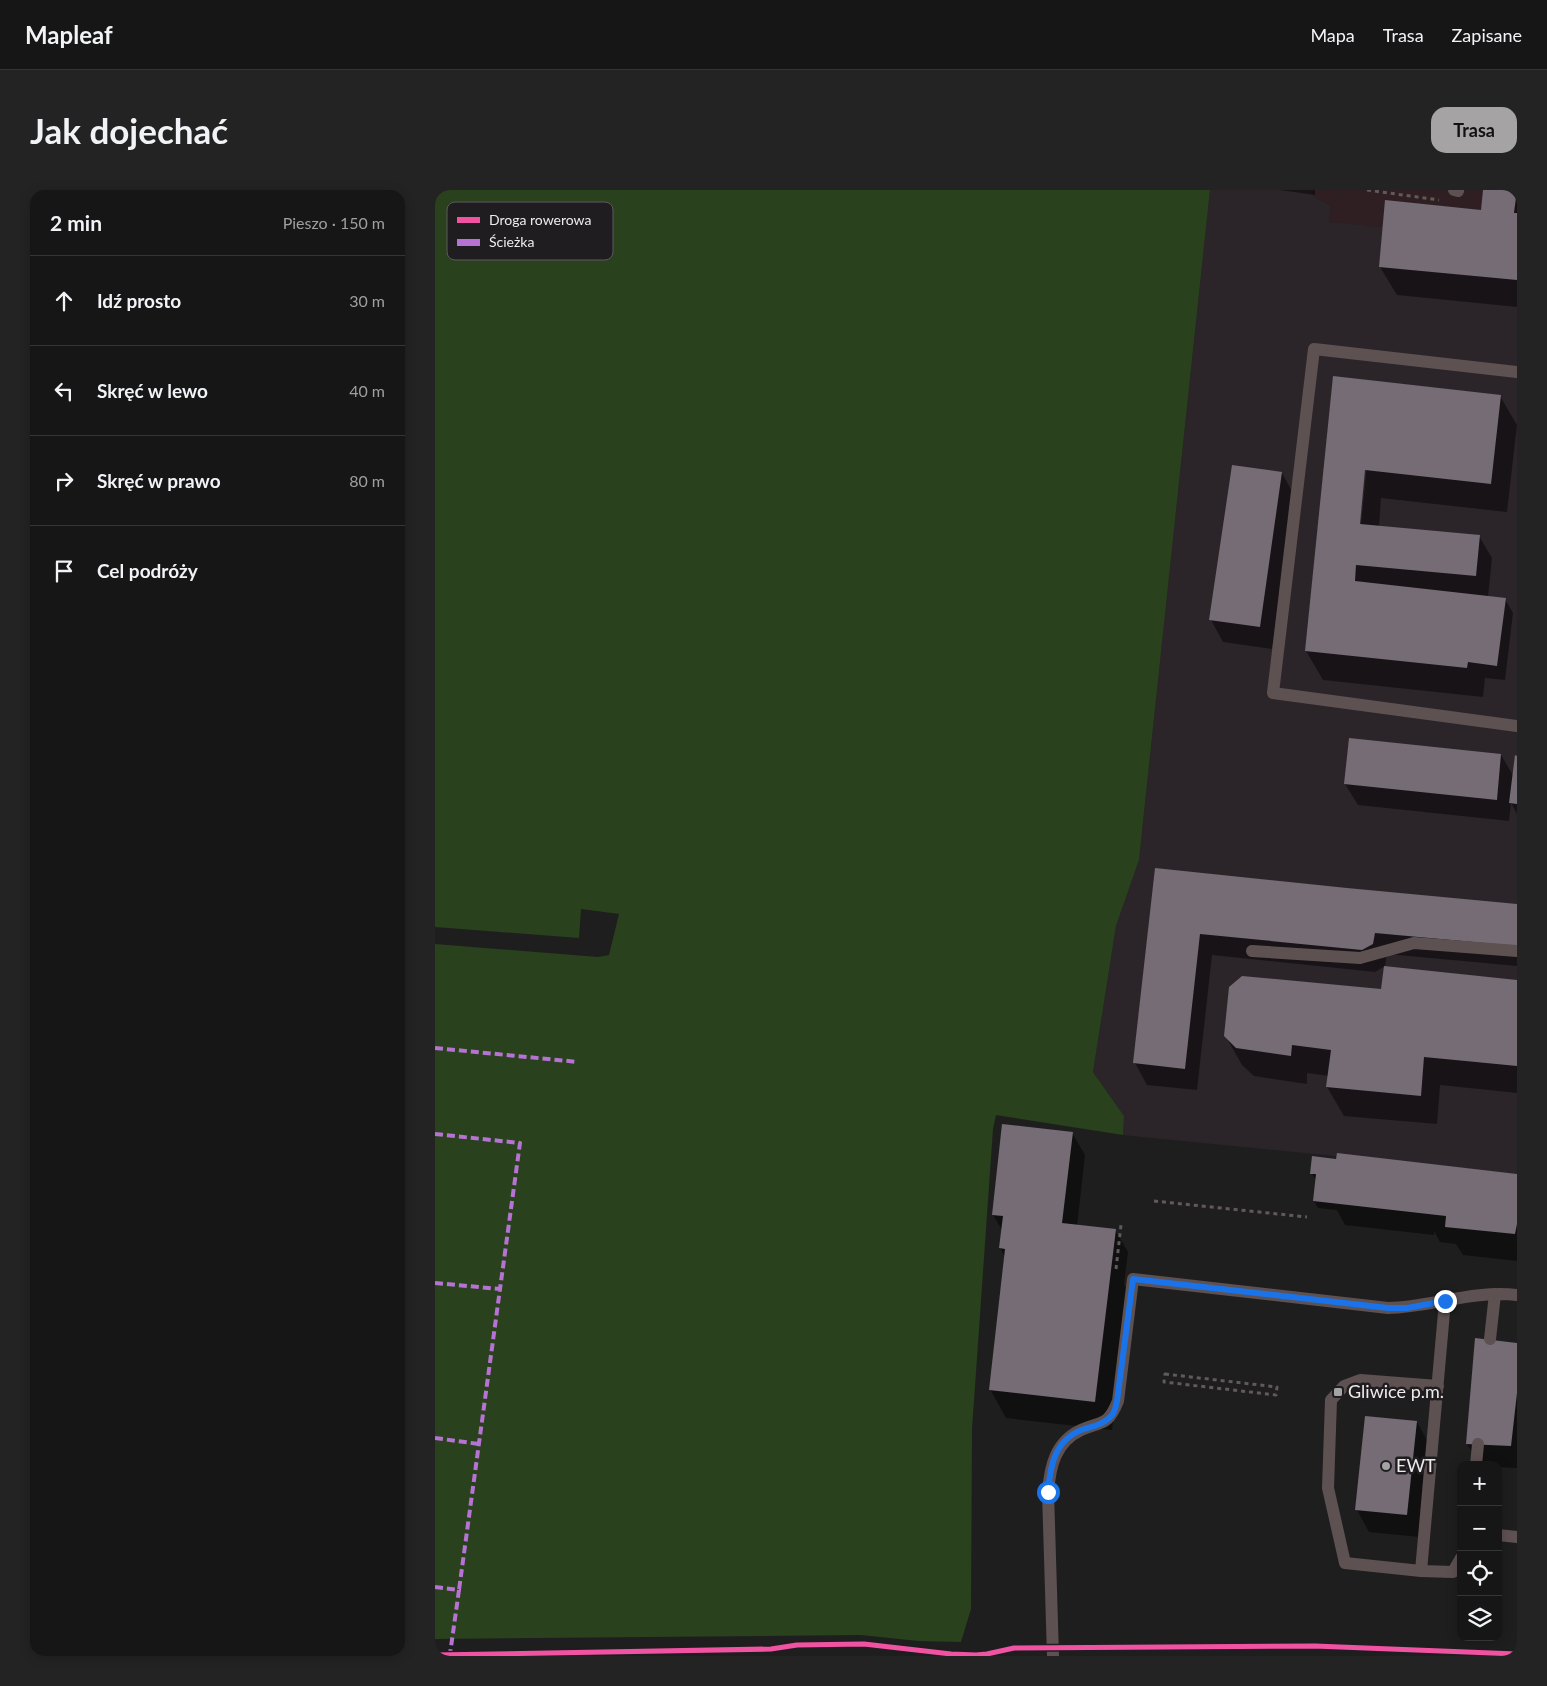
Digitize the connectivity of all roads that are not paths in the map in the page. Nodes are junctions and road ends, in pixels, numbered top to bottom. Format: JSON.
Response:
{"nodes":[{"id":1,"x":1454,"y":190,"type":"edge"},
{"id":2,"x":1458,"y":190,"type":"edge"},
{"id":3,"x":1517,"y":372,"type":"edge"},
{"id":4,"x":1517,"y":726,"type":"edge"},
{"id":5,"x":1517,"y":951,"type":"edge"},
{"id":6,"x":1252,"y":952,"type":"dead end"},
{"id":7,"x":1495,"y":1294,"type":"junction"},
{"id":8,"x":1517,"y":1295,"type":"edge"},
{"id":9,"x":1445,"y":1301,"type":"junction"},
{"id":10,"x":1490,"y":1339,"type":"dead end"},
{"id":11,"x":1438,"y":1386,"type":"junction"},
{"id":12,"x":1478,"y":1444,"type":"dead end"},
{"id":13,"x":1476,"y":1461,"type":"edge"},
{"id":14,"x":1502,"y":1535,"type":"edge"},
{"id":15,"x":1517,"y":1537,"type":"edge"},
{"id":16,"x":1457,"y":1565,"type":"edge"},
{"id":17,"x":1421,"y":1571,"type":"junction"},
{"id":18,"x":1053,"y":1656,"type":"edge"}],
"edges":[{"from":1,"to":2,"type":"lane"},
{"from":3,"to":4,"type":"lane"},
{"from":5,"to":6,"type":"lane"},
{"from":7,"to":8,"type":"lane"},
{"from":7,"to":9,"type":"lane"},
{"from":7,"to":10,"type":"lane"},
{"from":9,"to":11,"type":"lane"},
{"from":9,"to":18,"type":"lane"},
{"from":11,"to":17,"type":"lane"},
{"from":11,"to":17,"type":"lane"},
{"from":12,"to":13,"type":"lane"},
{"from":14,"to":15,"type":"lane"},
{"from":16,"to":17,"type":"lane"}]}
